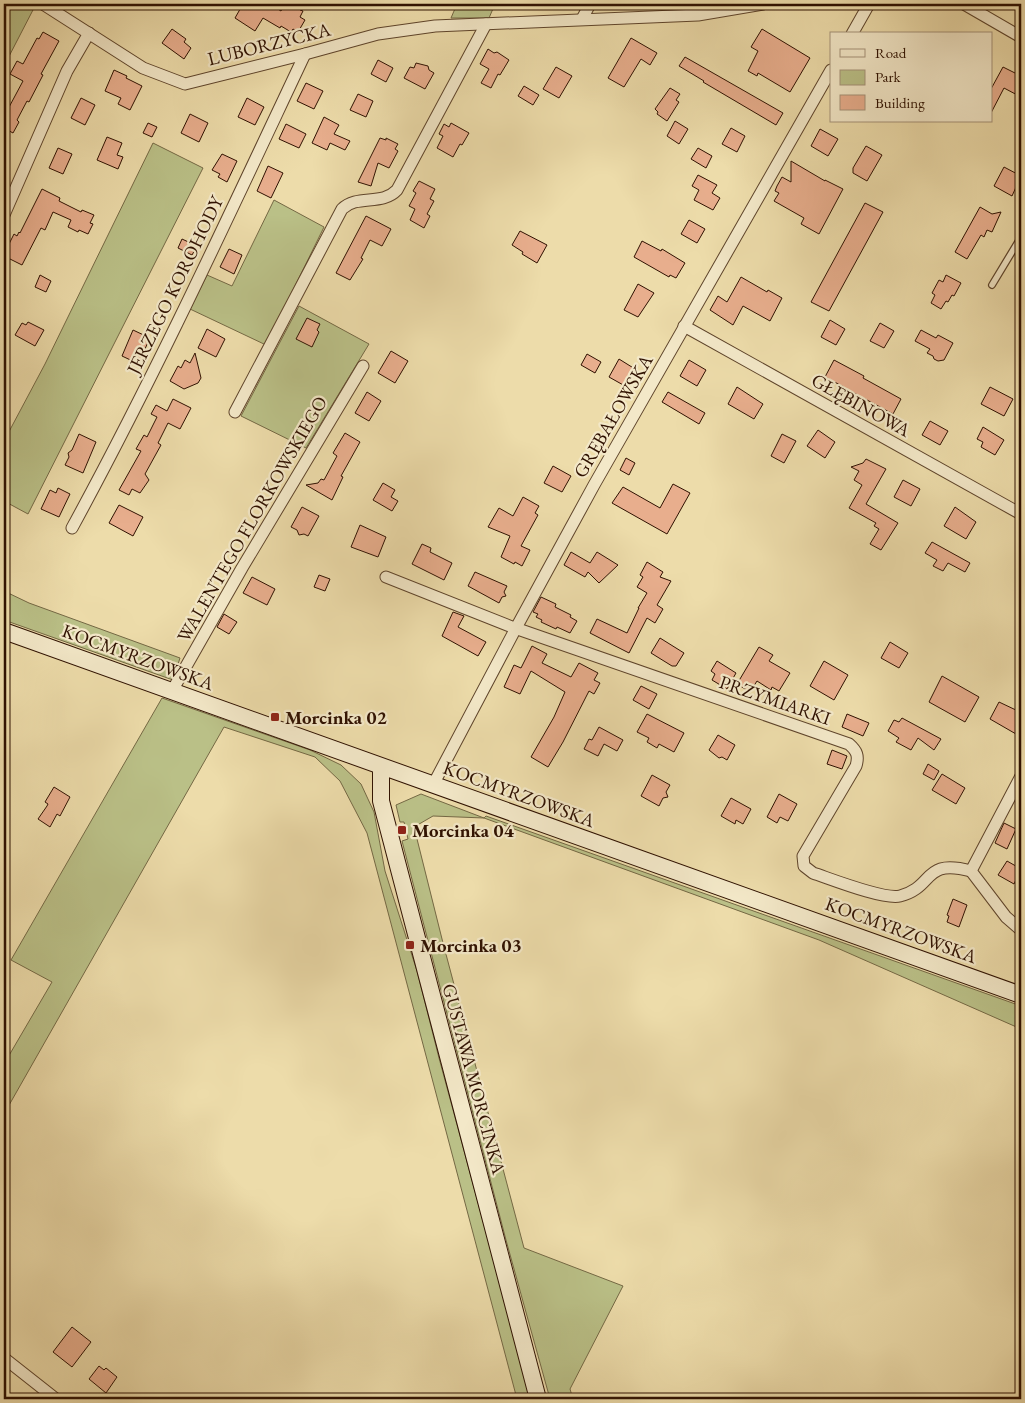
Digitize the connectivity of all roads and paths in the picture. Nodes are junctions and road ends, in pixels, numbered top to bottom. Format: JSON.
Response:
{"nodes":[{"id":1,"x":43,"y":4,"type":"edge"},
{"id":2,"x":590,"y":4,"type":"edge"},
{"id":3,"x":703,"y":4,"type":"edge"},
{"id":4,"x":763,"y":4,"type":"edge"},
{"id":5,"x":869,"y":4,"type":"edge"},
{"id":6,"x":964,"y":4,"type":"edge"},
{"id":7,"x":698,"y":15,"type":"junction"},
{"id":8,"x":582,"y":19,"type":"junction"},
{"id":9,"x":486,"y":24,"type":"junction"},
{"id":10,"x":853,"y":32,"type":"edge"},
{"id":11,"x":89,"y":33,"type":"junction"},
{"id":12,"x":1021,"y":37,"type":"edge"},
{"id":13,"x":305,"y":54,"type":"junction"},
{"id":14,"x":830,"y":72,"type":"edge"},
{"id":15,"x":4,"y":215,"type":"edge"},
{"id":16,"x":1021,"y":237,"type":"edge"},
{"id":17,"x":992,"y":285,"type":"dead end"},
{"id":18,"x":684,"y":326,"type":"junction"},
{"id":19,"x":363,"y":366,"type":"dead end"},
{"id":20,"x":235,"y":412,"type":"dead end"},
{"id":21,"x":1021,"y":514,"type":"edge"},
{"id":22,"x":72,"y":528,"type":"dead end"},
{"id":23,"x":386,"y":577,"type":"dead end"},
{"id":24,"x":516,"y":628,"type":"junction"},
{"id":25,"x":4,"y":631,"type":"edge"},
{"id":26,"x":172,"y":691,"type":"junction"},
{"id":27,"x":381,"y":767,"type":"junction"},
{"id":28,"x":1021,"y":776,"type":"edge"},
{"id":29,"x":433,"y":784,"type":"junction"},
{"id":30,"x":971,"y":871,"type":"junction"},
{"id":31,"x":1021,"y":930,"type":"edge"},
{"id":32,"x":1021,"y":995,"type":"edge"},
{"id":33,"x":4,"y":1358,"type":"edge"},
{"id":34,"x":56,"y":1399,"type":"edge"},
{"id":35,"x":538,"y":1399,"type":"edge"}],
"edges":[{"from":1,"to":11,"type":"street","name":"LUBORZYCKA"},
{"from":2,"to":8,"type":"street"},
{"from":3,"to":7,"type":"street"},
{"from":4,"to":7,"type":"street","name":"LUBORZYCKA"},
{"from":5,"to":10,"type":"street"},
{"from":6,"to":12,"type":"street"},
{"from":7,"to":8,"type":"street","name":"LUBORZYCKA"},
{"from":8,"to":9,"type":"street","name":"LUBORZYCKA"},
{"from":9,"to":13,"type":"street","name":"LUBORZYCKA"},
{"from":9,"to":20,"type":"street"},
{"from":11,"to":13,"type":"street","name":"LUBORZYCKA"},
{"from":11,"to":15,"type":"street"},
{"from":13,"to":22,"type":"street","name":"JERZEGO KOROHODY"},
{"from":14,"to":18,"type":"street","name":"GRĘBAŁOWSKA"},
{"from":16,"to":17,"type":"lane"},
{"from":18,"to":21,"type":"street","name":"GŁĘBINOWA"},
{"from":18,"to":24,"type":"street","name":"GRĘBAŁOWSKA"},
{"from":19,"to":26,"type":"street","name":"WALENTEGO FLORKOWSKIEGO"},
{"from":23,"to":24,"type":"street","name":"PRZYMIARKI"},
{"from":24,"to":29,"type":"street","name":"GRĘBAŁOWSKA"},
{"from":24,"to":30,"type":"street","name":"PRZYMIARKI"},
{"from":25,"to":26,"type":"main road","name":"KOCMYRZOWSKA"},
{"from":26,"to":27,"type":"main road","name":"KOCMYRZOWSKA"},
{"from":27,"to":29,"type":"main road","name":"KOCMYRZOWSKA"},
{"from":27,"to":35,"type":"main road","name":"GUSTAWA MORCINKA"},
{"from":28,"to":30,"type":"street"},
{"from":29,"to":32,"type":"main road","name":"KOCMYRZOWSKA"},
{"from":30,"to":31,"type":"street"},
{"from":33,"to":34,"type":"street"}]}
